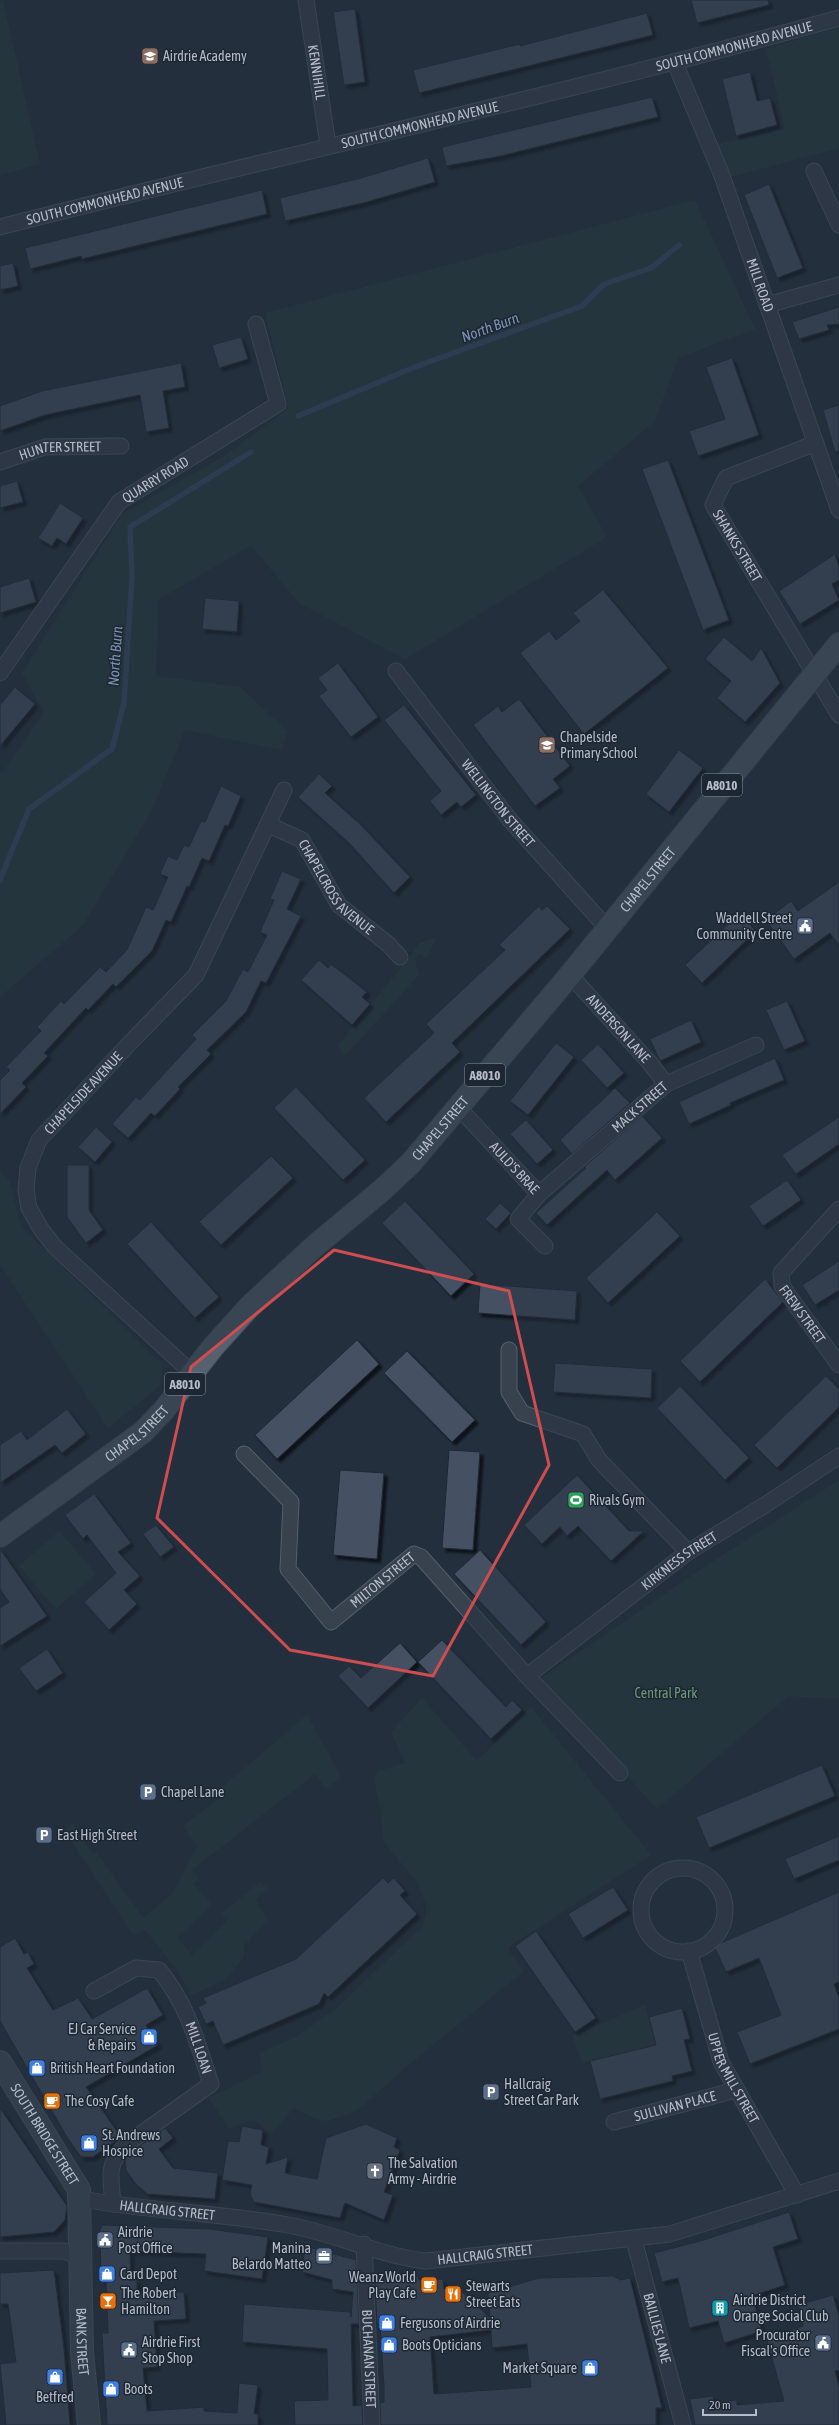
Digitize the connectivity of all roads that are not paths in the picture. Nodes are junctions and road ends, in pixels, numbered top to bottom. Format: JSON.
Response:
{"nodes":[{"id":1,"x":306,"y":0,"type":"edge"},
{"id":2,"x":839,"y":18,"type":"edge"},
{"id":3,"x":675,"y":63,"type":"junction"},
{"id":4,"x":328,"y":145,"type":"junction"},
{"id":5,"x":814,"y":171,"type":"dead end"},
{"id":6,"x":839,"y":225,"type":"edge"},
{"id":7,"x":0,"y":227,"type":"edge"},
{"id":8,"x":839,"y":285,"type":"edge"},
{"id":9,"x":768,"y":305,"type":"junction"},
{"id":10,"x":256,"y":324,"type":"dead end"},
{"id":11,"x":816,"y":443,"type":"junction"},
{"id":12,"x":121,"y":446,"type":"dead end"},
{"id":13,"x":0,"y":462,"type":"edge"},
{"id":14,"x":839,"y":510,"type":"edge"},
{"id":15,"x":839,"y":644,"type":"edge"},
{"id":16,"x":396,"y":672,"type":"dead end"},
{"id":17,"x":0,"y":673,"type":"edge"},
{"id":18,"x":813,"y":674,"type":"junction"},
{"id":19,"x":839,"y":715,"type":"edge"},
{"id":20,"x":284,"y":790,"type":"dead end"},
{"id":21,"x":269,"y":825,"type":"junction"},
{"id":22,"x":607,"y":928,"type":"junction"},
{"id":23,"x":400,"y":957,"type":"dead end"},
{"id":24,"x":570,"y":975,"type":"junction"},
{"id":25,"x":756,"y":1045,"type":"dead end"},
{"id":26,"x":666,"y":1084,"type":"junction"},
{"id":27,"x":458,"y":1107,"type":"junction"},
{"id":28,"x":539,"y":1194,"type":"junction"},
{"id":29,"x":839,"y":1209,"type":"edge"},
{"id":30,"x":545,"y":1246,"type":"dead end"},
{"id":31,"x":509,"y":1350,"type":"dead end"},
{"id":32,"x":839,"y":1365,"type":"edge"},
{"id":33,"x":192,"y":1373,"type":"junction"},
{"id":34,"x":244,"y":1454,"type":"dead end"},
{"id":35,"x":839,"y":1456,"type":"edge"},
{"id":36,"x":0,"y":1536,"type":"edge"},
{"id":37,"x":688,"y":1552,"type":"junction"},
{"id":38,"x":527,"y":1676,"type":"junction"},
{"id":39,"x":620,"y":1773,"type":"dead end"},
{"id":40,"x":689,"y":1951,"type":"junction"},
{"id":41,"x":94,"y":1991,"type":"dead end"},
{"id":42,"x":0,"y":2062,"type":"edge"},
{"id":43,"x":736,"y":2090,"type":"junction"},
{"id":44,"x":614,"y":2122,"type":"dead end"},
{"id":45,"x":839,"y":2181,"type":"edge"},
{"id":46,"x":797,"y":2195,"type":"junction"},
{"id":47,"x":81,"y":2199,"type":"junction"},
{"id":48,"x":113,"y":2204,"type":"junction"},
{"id":49,"x":634,"y":2240,"type":"junction"},
{"id":50,"x":364,"y":2244,"type":"junction"},
{"id":51,"x":0,"y":2251,"type":"edge"},
{"id":52,"x":81,"y":2258,"type":"junction"},
{"id":53,"x":680,"y":2422,"type":"edge"},
{"id":54,"x":89,"y":2425,"type":"edge"},
{"id":55,"x":372,"y":2425,"type":"edge"}],
"edges":[{"from":1,"to":4,"type":"street","name":"KENNIHILL"},
{"from":2,"to":3,"type":"street","name":"SOUTH COMMONHEAD AVENUE"},
{"from":3,"to":4,"type":"street","name":"SOUTH COMMONHEAD AVENUE"},
{"from":3,"to":9,"type":"street","name":"MILL ROAD"},
{"from":4,"to":7,"type":"street","name":"SOUTH COMMONHEAD AVENUE"},
{"from":5,"to":6,"type":"street"},
{"from":8,"to":9,"type":"street"},
{"from":9,"to":11,"type":"street","name":"MILL ROAD"},
{"from":10,"to":17,"type":"street","name":"QUARRY ROAD"},
{"from":11,"to":14,"type":"street","name":"MILL ROAD"},
{"from":11,"to":18,"type":"street","name":"SHANKS STREET"},
{"from":12,"to":13,"type":"street","name":"HUNTER STREET"},
{"from":15,"to":18,"type":"main road","name":"CHAPEL STREET","number":"A8010"},
{"from":16,"to":22,"type":"street","name":"WELLINGTON STREET"},
{"from":18,"to":19,"type":"street"},
{"from":18,"to":22,"type":"main road","name":"CHAPEL STREET","number":"A8010"},
{"from":20,"to":21,"type":"street","name":"CHAPELSIDE AVENUE"},
{"from":21,"to":23,"type":"street","name":"CHAPELCROSS AVENUE"},
{"from":21,"to":33,"type":"street","name":"CHAPELSIDE AVENUE"},
{"from":22,"to":24,"type":"main road","name":"CHAPEL STREET","number":"A8010"},
{"from":24,"to":26,"type":"street","name":"ANDERSON LANE"},
{"from":24,"to":27,"type":"main road","name":"CHAPEL STREET","number":"A8010"},
{"from":25,"to":26,"type":"street","name":"MACK STREET"},
{"from":26,"to":28,"type":"street","name":"MACK STREET"},
{"from":27,"to":28,"type":"street","name":"AULD'S BRAE"},
{"from":27,"to":33,"type":"main road","name":"CHAPEL STREET","number":"A8010"},
{"from":28,"to":30,"type":"street","name":"AULD'S BRAE"},
{"from":29,"to":32,"type":"street","name":"FREW STREET"},
{"from":31,"to":37,"type":"street"},
{"from":33,"to":36,"type":"main road","name":"CHAPEL STREET","number":"A8010"},
{"from":34,"to":38,"type":"street","name":"MILTON STREET"},
{"from":35,"to":37,"type":"street","name":"KIRKNESS STREET"},
{"from":37,"to":38,"type":"street","name":"KIRKNESS STREET"},
{"from":38,"to":39,"type":"street","name":"MILTON STREET"},
{"from":40,"to":40,"type":"street"},
{"from":40,"to":43,"type":"street","name":"UPPER MILL STREET"},
{"from":41,"to":48,"type":"street","name":"MILL LOAN"},
{"from":42,"to":47,"type":"main road","name":"SOUTH BRIDGE STREET"},
{"from":43,"to":44,"type":"street","name":"SULLIVAN PLACE"},
{"from":43,"to":46,"type":"street","name":"UPPER MILL STREET"},
{"from":45,"to":46,"type":"street","name":"HALLCRAIG STREET"},
{"from":46,"to":49,"type":"street","name":"HALLCRAIG STREET"},
{"from":47,"to":48,"type":"street","name":"HALLCRAIG STREET"},
{"from":47,"to":52,"type":"main road","name":"SOUTH BRIDGE STREET"},
{"from":48,"to":50,"type":"street","name":"HALLCRAIG STREET"},
{"from":49,"to":50,"type":"street","name":"HALLCRAIG STREET"},
{"from":49,"to":53,"type":"street","name":"BAILLIES LANE"},
{"from":50,"to":55,"type":"street","name":"BUCHANAN STREET"},
{"from":51,"to":52,"type":"street"},
{"from":52,"to":54,"type":"main road","name":"BANK STREET"}]}
